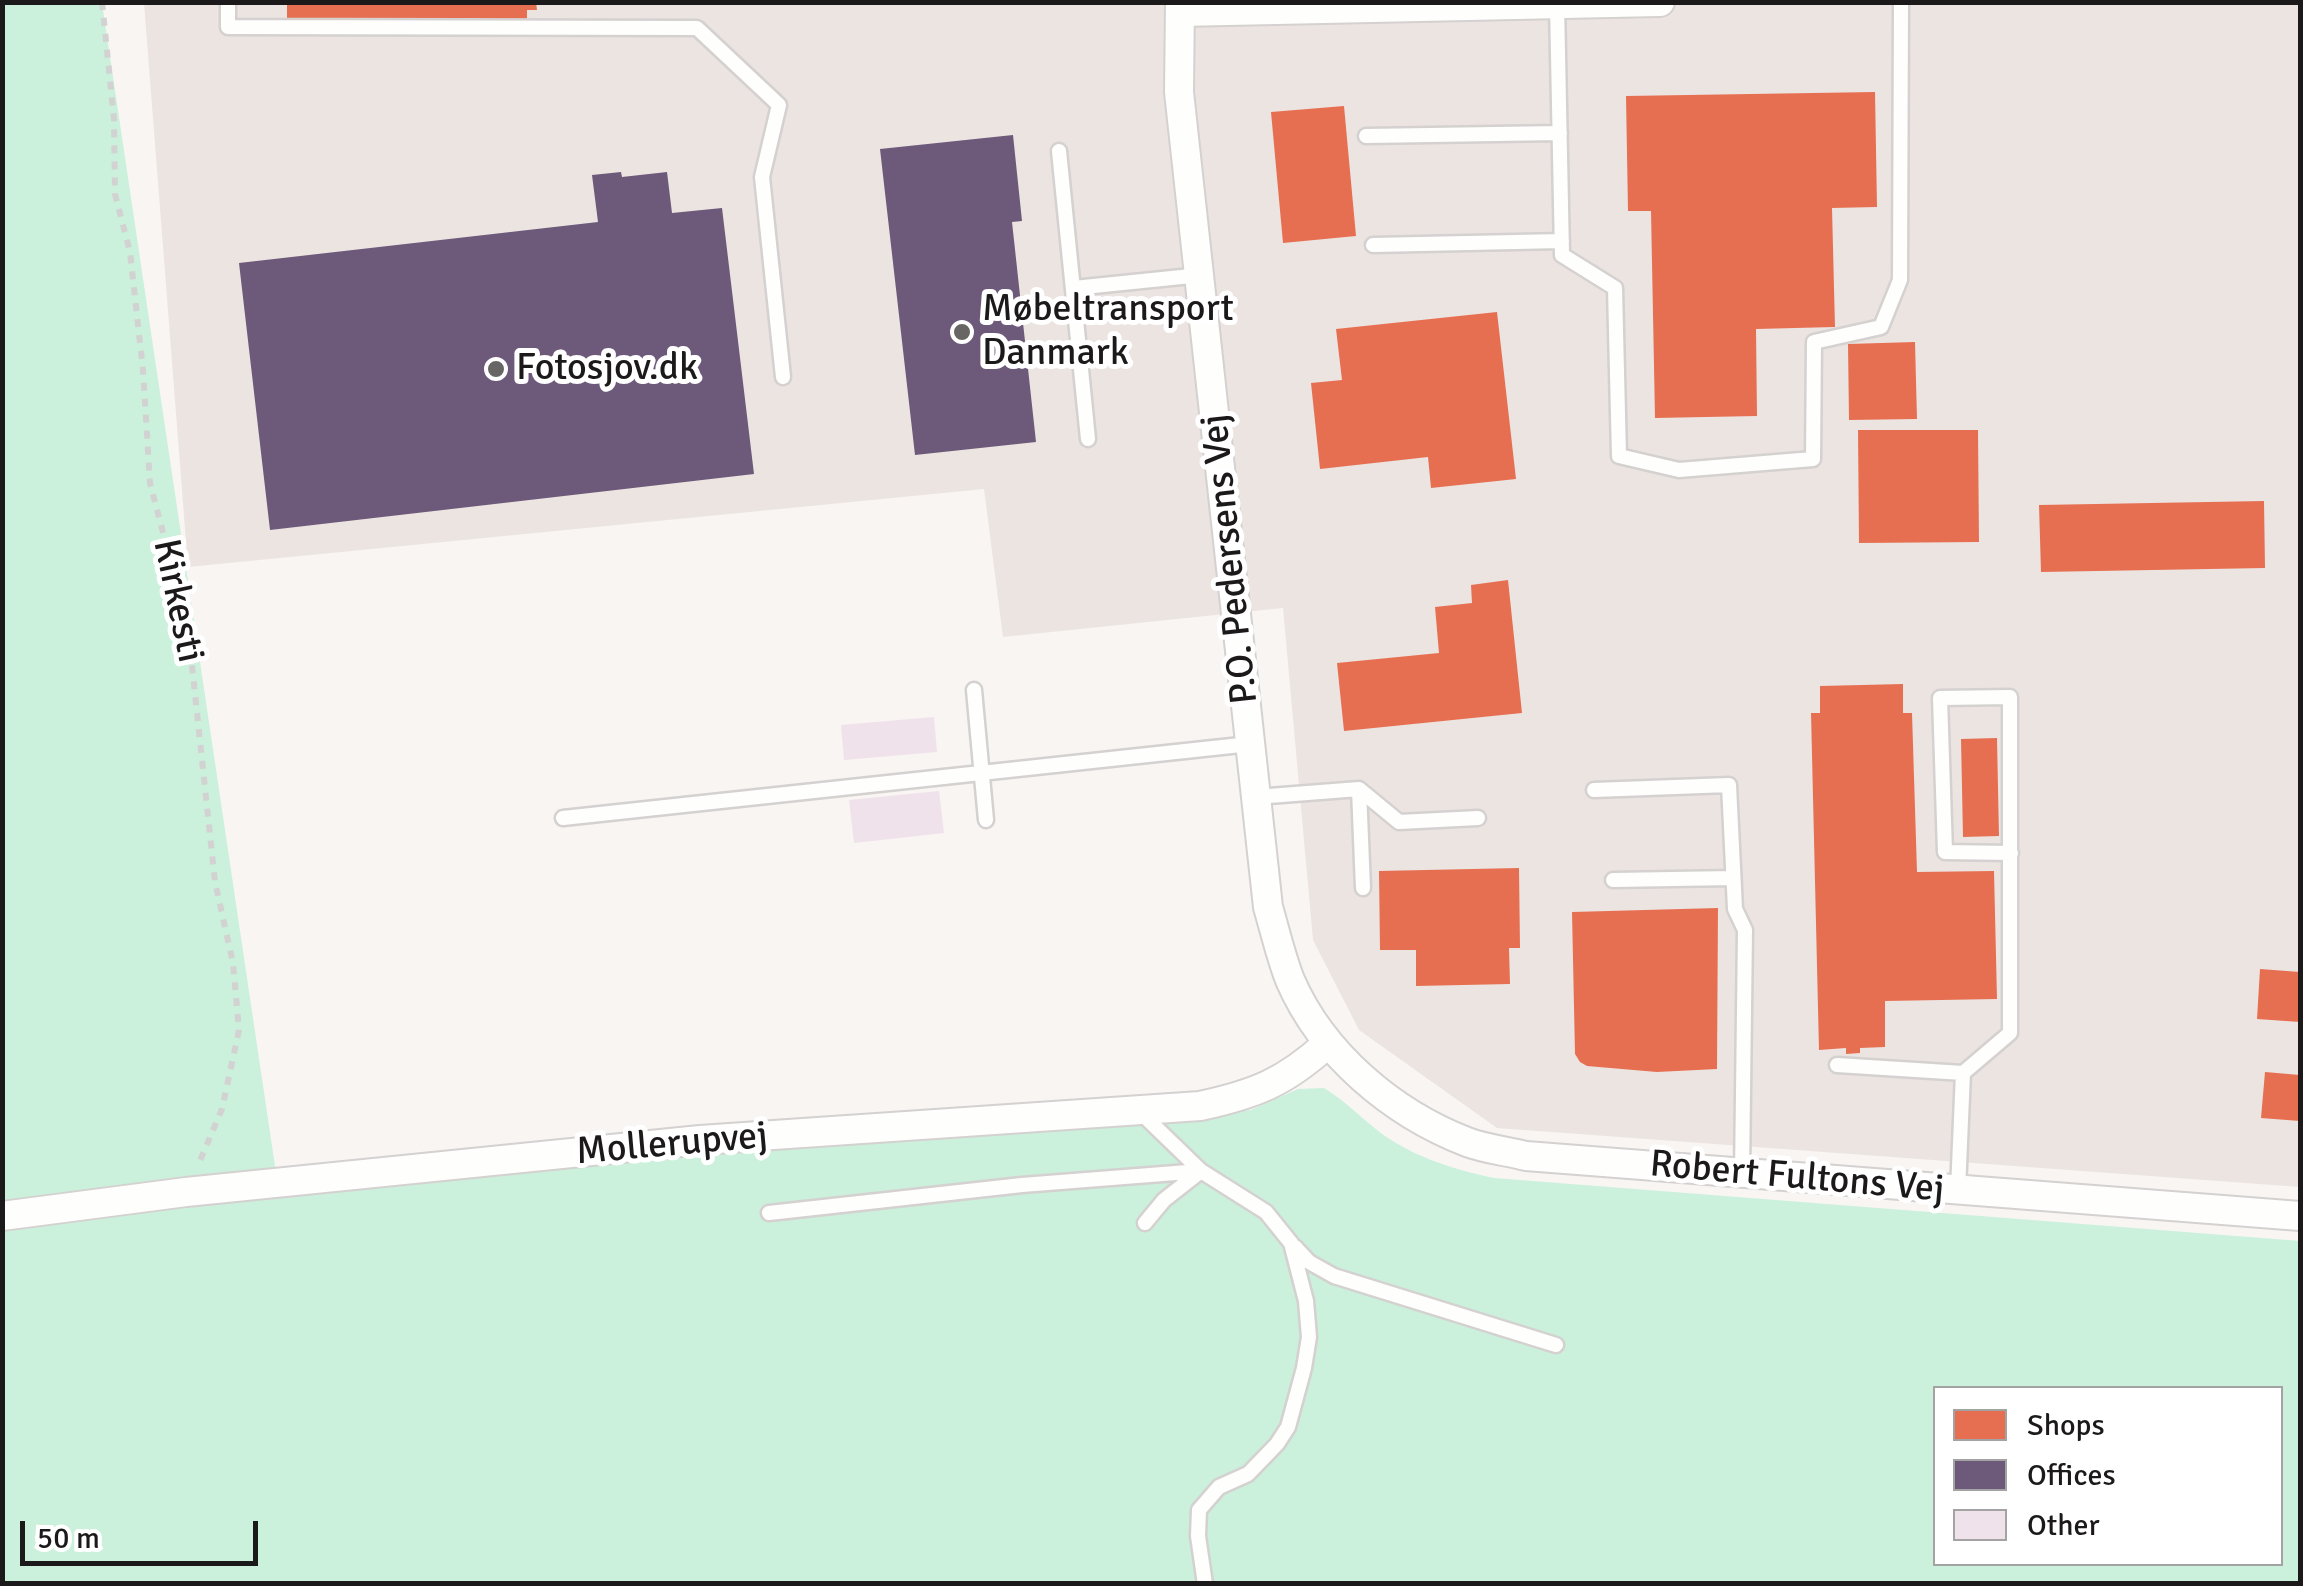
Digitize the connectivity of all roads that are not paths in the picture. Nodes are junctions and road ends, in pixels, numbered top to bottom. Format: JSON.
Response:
{"nodes":[{"id":1,"x":228,"y":2,"type":"edge"},
{"id":2,"x":1660,"y":2,"type":"edge"},
{"id":3,"x":1901,"y":2,"type":"edge"},
{"id":4,"x":1557,"y":4,"type":"edge"},
{"id":5,"x":1180,"y":7,"type":"edge"},
{"id":6,"x":1560,"y":133,"type":"junction"},
{"id":7,"x":1366,"y":136,"type":"dead end"},
{"id":8,"x":1059,"y":151,"type":"dead end"},
{"id":9,"x":1562,"y":241,"type":"junction"},
{"id":10,"x":1372,"y":245,"type":"dead end"},
{"id":11,"x":1201,"y":275,"type":"junction"},
{"id":12,"x":1074,"y":288,"type":"junction"},
{"id":13,"x":783,"y":377,"type":"dead end"},
{"id":14,"x":1088,"y":439,"type":"dead end"},
{"id":15,"x":974,"y":690,"type":"dead end"},
{"id":16,"x":1250,"y":744,"type":"junction"},
{"id":17,"x":982,"y":773,"type":"junction"},
{"id":18,"x":1359,"y":789,"type":"junction"},
{"id":19,"x":1594,"y":790,"type":"dead end"},
{"id":20,"x":1256,"y":797,"type":"junction"},
{"id":21,"x":563,"y":818,"type":"dead end"},
{"id":22,"x":1478,"y":818,"type":"dead end"},
{"id":23,"x":986,"y":820,"type":"dead end"},
{"id":24,"x":2010,"y":853,"type":"junction"},
{"id":25,"x":1733,"y":878,"type":"junction"},
{"id":26,"x":1613,"y":880,"type":"dead end"},
{"id":27,"x":1363,"y":888,"type":"dead end"},
{"id":28,"x":1327,"y":1044,"type":"junction"},
{"id":29,"x":1836,"y":1065,"type":"dead end"},
{"id":30,"x":1963,"y":1072,"type":"junction"},
{"id":31,"x":1138,"y":1110,"type":"junction"},
{"id":32,"x":1201,"y":1171,"type":"junction"},
{"id":33,"x":1742,"y":1174,"type":"junction"},
{"id":34,"x":1958,"y":1191,"type":"junction"},
{"id":35,"x":768,"y":1214,"type":"dead end"},
{"id":36,"x":2,"y":1216,"type":"edge"},
{"id":37,"x":2300,"y":1216,"type":"edge"},
{"id":38,"x":1145,"y":1222,"type":"dead end"},
{"id":39,"x":1291,"y":1243,"type":"junction"},
{"id":40,"x":1556,"y":1345,"type":"dead end"},
{"id":41,"x":1204,"y":1584,"type":"edge"}],
"edges":[{"from":1,"to":13,"type":"lane"},
{"from":2,"to":4,"type":"street"},
{"from":3,"to":9,"type":"lane"},
{"from":4,"to":5,"type":"street"},
{"from":4,"to":6,"type":"lane"},
{"from":5,"to":11,"type":"street","name":"P.O. Pedersens Vej"},
{"from":6,"to":7,"type":"lane"},
{"from":6,"to":9,"type":"lane"},
{"from":8,"to":12,"type":"lane"},
{"from":9,"to":10,"type":"lane"},
{"from":11,"to":12,"type":"lane"},
{"from":11,"to":16,"type":"street","name":"P.O. Pedersens Vej"},
{"from":12,"to":14,"type":"lane"},
{"from":15,"to":17,"type":"lane"},
{"from":16,"to":17,"type":"lane"},
{"from":16,"to":20,"type":"street","name":"P.O. Pedersens Vej"},
{"from":17,"to":21,"type":"lane"},
{"from":17,"to":23,"type":"lane"},
{"from":18,"to":20,"type":"lane"},
{"from":18,"to":22,"type":"lane"},
{"from":18,"to":27,"type":"lane"},
{"from":19,"to":25,"type":"lane"},
{"from":20,"to":28,"type":"street","name":"P.O. Pedersens Vej"},
{"from":24,"to":24,"type":"lane"},
{"from":24,"to":30,"type":"lane"},
{"from":25,"to":26,"type":"lane"},
{"from":25,"to":33,"type":"lane"},
{"from":28,"to":31,"type":"street","name":"Mollerupvej"},
{"from":28,"to":33,"type":"street","name":"Robert Fultons Vej"},
{"from":29,"to":30,"type":"lane"},
{"from":30,"to":34,"type":"lane"},
{"from":31,"to":32,"type":"lane"},
{"from":31,"to":36,"type":"street","name":"Mollerupvej"},
{"from":32,"to":35,"type":"lane"},
{"from":32,"to":38,"type":"lane"},
{"from":32,"to":39,"type":"lane"},
{"from":33,"to":34,"type":"street","name":"Robert Fultons Vej"},
{"from":34,"to":37,"type":"street","name":"Robert Fultons Vej"},
{"from":39,"to":40,"type":"lane"},
{"from":39,"to":41,"type":"lane"}]}
